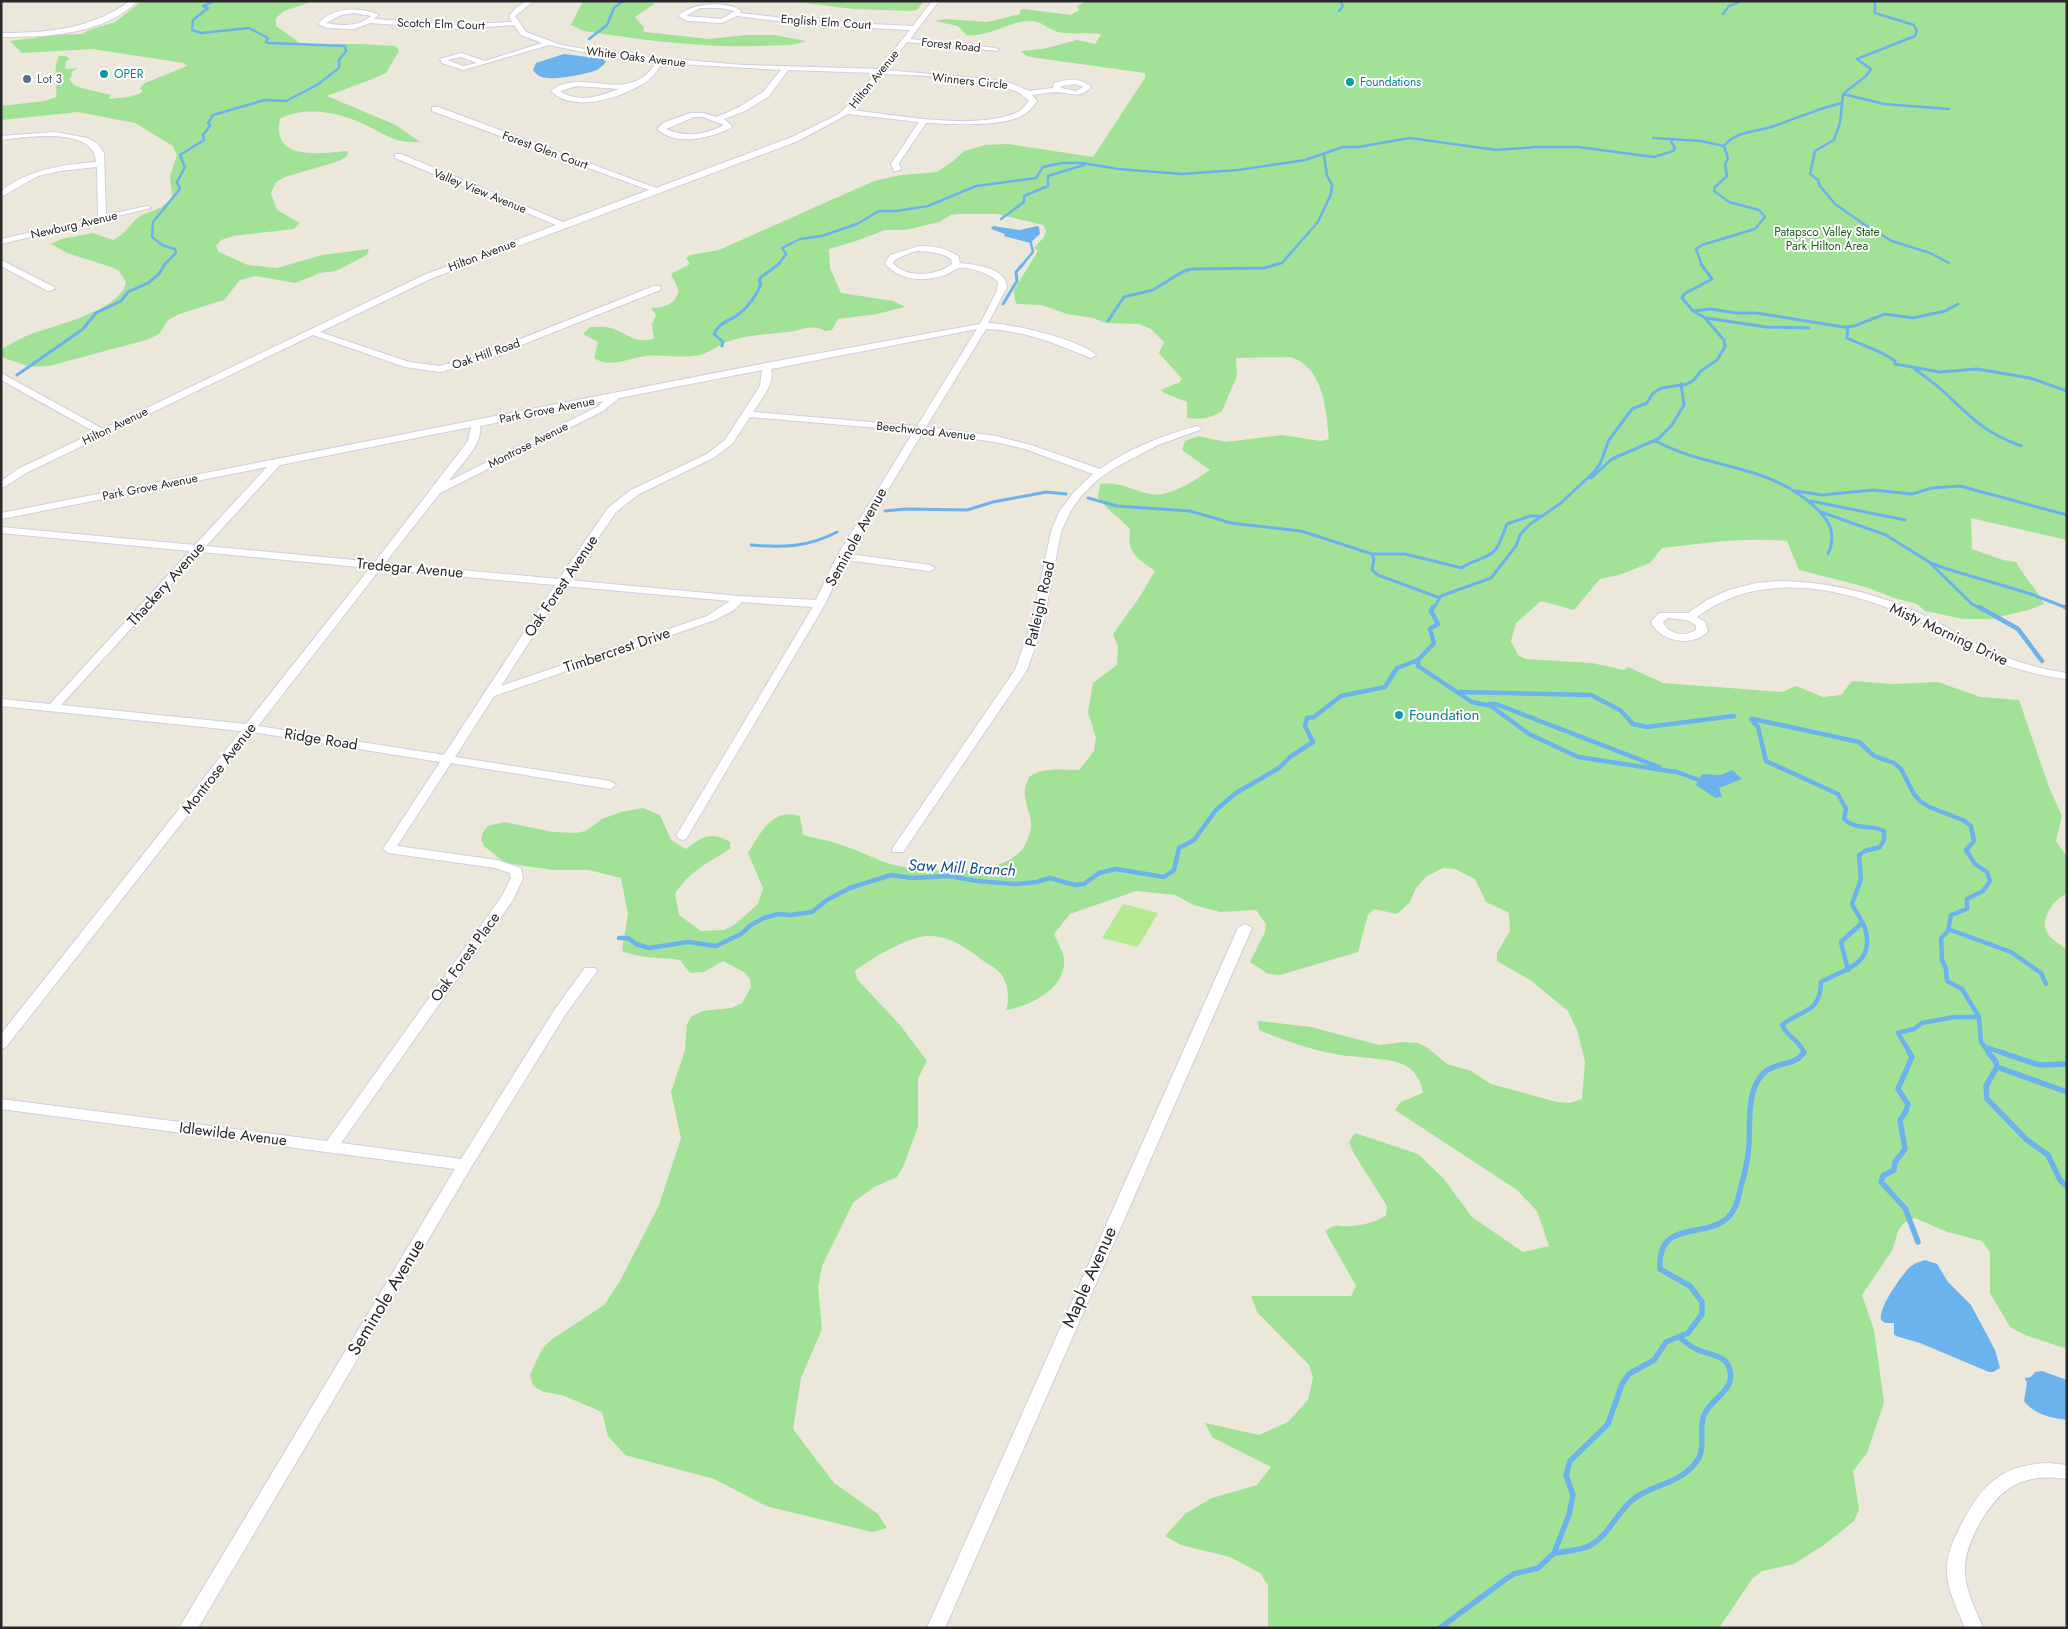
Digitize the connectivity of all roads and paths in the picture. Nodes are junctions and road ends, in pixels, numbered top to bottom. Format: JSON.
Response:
{"nodes":[{"id":1,"x":135,"y":1,"type":"edge"},
{"id":2,"x":531,"y":1,"type":"edge"},
{"id":3,"x":936,"y":1,"type":"edge"},
{"id":4,"x":736,"y":14,"type":"junction"},
{"id":5,"x":369,"y":21,"type":"junction"},
{"id":6,"x":512,"y":24,"type":"junction"},
{"id":7,"x":915,"y":28,"type":"junction"},
{"id":8,"x":1,"y":35,"type":"edge"},
{"id":9,"x":905,"y":40,"type":"junction"},
{"id":10,"x":550,"y":43,"type":"junction"},
{"id":11,"x":996,"y":50,"type":"dead end"},
{"id":12,"x":660,"y":62,"type":"junction"},
{"id":13,"x":485,"y":63,"type":"junction"},
{"id":14,"x":786,"y":68,"type":"junction"},
{"id":15,"x":880,"y":73,"type":"junction"},
{"id":16,"x":630,"y":87,"type":"junction"},
{"id":17,"x":1057,"y":90,"type":"dead end"},
{"id":18,"x":1030,"y":93,"type":"junction"},
{"id":19,"x":435,"y":109,"type":"dead end"},
{"id":20,"x":844,"y":114,"type":"junction"},
{"id":21,"x":717,"y":119,"type":"junction"},
{"id":22,"x":924,"y":120,"type":"junction"},
{"id":23,"x":1,"y":138,"type":"edge"},
{"id":24,"x":398,"y":156,"type":"dead end"},
{"id":25,"x":100,"y":164,"type":"junction"},
{"id":26,"x":897,"y":169,"type":"dead end"},
{"id":27,"x":655,"y":190,"type":"junction"},
{"id":28,"x":1,"y":195,"type":"edge"},
{"id":29,"x":147,"y":208,"type":"dead end"},
{"id":30,"x":102,"y":218,"type":"junction"},
{"id":31,"x":563,"y":225,"type":"junction"},
{"id":32,"x":1,"y":242,"type":"edge"},
{"id":33,"x":1,"y":262,"type":"edge"},
{"id":34,"x":956,"y":265,"type":"junction"},
{"id":35,"x":657,"y":288,"type":"dead end"},
{"id":36,"x":51,"y":289,"type":"dead end"},
{"id":37,"x":982,"y":326,"type":"junction"},
{"id":38,"x":312,"y":332,"type":"junction"},
{"id":39,"x":1091,"y":355,"type":"dead end"},
{"id":40,"x":766,"y":366,"type":"junction"},
{"id":41,"x":1,"y":376,"type":"edge"},
{"id":42,"x":617,"y":396,"type":"junction"},
{"id":43,"x":748,"y":414,"type":"junction"},
{"id":44,"x":474,"y":424,"type":"junction"},
{"id":45,"x":919,"y":429,"type":"junction"},
{"id":46,"x":1197,"y":429,"type":"dead end"},
{"id":47,"x":102,"y":432,"type":"junction"},
{"id":48,"x":278,"y":462,"type":"junction"},
{"id":49,"x":1100,"y":473,"type":"junction"},
{"id":50,"x":1,"y":486,"type":"edge"},
{"id":51,"x":436,"y":491,"type":"junction"},
{"id":52,"x":1,"y":516,"type":"edge"},
{"id":53,"x":1,"y":530,"type":"edge"},
{"id":54,"x":199,"y":548,"type":"junction"},
{"id":55,"x":842,"y":556,"type":"junction"},
{"id":56,"x":379,"y":565,"type":"junction"},
{"id":57,"x":930,"y":568,"type":"dead end"},
{"id":58,"x":563,"y":581,"type":"junction"},
{"id":59,"x":739,"y":599,"type":"junction"},
{"id":60,"x":820,"y":604,"type":"junction"},
{"id":61,"x":1690,"y":617,"type":"dead end"},
{"id":62,"x":2067,"y":676,"type":"edge"},
{"id":63,"x":490,"y":692,"type":"junction"},
{"id":64,"x":1,"y":702,"type":"edge"},
{"id":65,"x":53,"y":708,"type":"junction"},
{"id":66,"x":251,"y":728,"type":"junction"},
{"id":67,"x":448,"y":759,"type":"junction"},
{"id":68,"x":610,"y":785,"type":"dead end"},
{"id":69,"x":682,"y":836,"type":"dead end"},
{"id":70,"x":389,"y":849,"type":"joint"},
{"id":71,"x":898,"y":849,"type":"dead end"},
{"id":72,"x":1245,"y":928,"type":"dead end"},
{"id":73,"x":590,"y":971,"type":"dead end"},
{"id":74,"x":2,"y":1042,"type":"edge"},
{"id":75,"x":1,"y":1104,"type":"edge"},
{"id":76,"x":331,"y":1147,"type":"junction"},
{"id":77,"x":465,"y":1165,"type":"junction"},
{"id":78,"x":2067,"y":1472,"type":"edge"},
{"id":79,"x":188,"y":1628,"type":"edge"},
{"id":80,"x":936,"y":1628,"type":"edge"},
{"id":81,"x":1974,"y":1628,"type":"edge"}],
"edges":[{"from":1,"to":8,"type":"street"},
{"from":2,"to":6,"type":"street"},
{"from":3,"to":7,"type":"street","name":"Hilton Avenue"},
{"from":4,"to":4,"type":"street","name":"English Elm Court"},
{"from":4,"to":7,"type":"street","name":"English Elm Court"},
{"from":5,"to":5,"type":"street","name":"Scotch Elm Court"},
{"from":5,"to":6,"type":"street","name":"Scotch Elm Court"},
{"from":6,"to":10,"type":"street","name":"White Oaks Avenue"},
{"from":7,"to":9,"type":"street","name":"Hilton Avenue"},
{"from":9,"to":11,"type":"street","name":"Forest Road"},
{"from":9,"to":15,"type":"street","name":"Hilton Avenue"},
{"from":10,"to":12,"type":"street","name":"White Oaks Avenue"},
{"from":10,"to":13,"type":"street"},
{"from":12,"to":14,"type":"street","name":"White Oaks Avenue"},
{"from":12,"to":16,"type":"street"},
{"from":13,"to":13,"type":"street"},
{"from":14,"to":15,"type":"street","name":"White Oaks Avenue"},
{"from":14,"to":21,"type":"street"},
{"from":15,"to":18,"type":"street","name":"Winners Circle"},
{"from":15,"to":20,"type":"street","name":"Hilton Avenue"},
{"from":16,"to":16,"type":"street"},
{"from":17,"to":18,"type":"street"},
{"from":18,"to":22,"type":"street","name":"Winners Circle"},
{"from":19,"to":27,"type":"street","name":"Forest Glen Court"},
{"from":20,"to":22,"type":"street","name":"Winners Circle"},
{"from":20,"to":27,"type":"street","name":"Hilton Avenue"},
{"from":21,"to":21,"type":"street"},
{"from":22,"to":26,"type":"street"},
{"from":23,"to":25,"type":"street"},
{"from":24,"to":31,"type":"street","name":"Valley View Avenue"},
{"from":25,"to":28,"type":"street"},
{"from":25,"to":30,"type":"street"},
{"from":27,"to":31,"type":"street","name":"Hilton Avenue"},
{"from":29,"to":30,"type":"street","name":"Newburg Avenue"},
{"from":30,"to":32,"type":"street","name":"Newburg Avenue"},
{"from":31,"to":38,"type":"street","name":"Hilton Avenue"},
{"from":33,"to":36,"type":"street"},
{"from":34,"to":34,"type":"street","name":"Seminole Avenue"},
{"from":34,"to":37,"type":"street","name":"Seminole Avenue"},
{"from":35,"to":38,"type":"street","name":"Oak Hill Road"},
{"from":37,"to":39,"type":"street","name":"Park Grove Avenue"},
{"from":37,"to":40,"type":"street","name":"Park Grove Avenue"},
{"from":37,"to":45,"type":"street","name":"Seminole Avenue"},
{"from":38,"to":47,"type":"street","name":"Hilton Avenue"},
{"from":40,"to":42,"type":"street","name":"Park Grove Avenue"},
{"from":40,"to":43,"type":"street","name":"Oak Forest Avenue"},
{"from":41,"to":47,"type":"street"},
{"from":42,"to":44,"type":"street","name":"Park Grove Avenue"},
{"from":42,"to":51,"type":"street","name":"Montrose Avenue"},
{"from":43,"to":45,"type":"street","name":"Beechwood Avenue"},
{"from":43,"to":58,"type":"street","name":"Oak Forest Avenue"},
{"from":44,"to":48,"type":"street","name":"Park Grove Avenue"},
{"from":44,"to":51,"type":"street","name":"Montrose Avenue"},
{"from":45,"to":49,"type":"street","name":"Beechwood Avenue"},
{"from":45,"to":55,"type":"street","name":"Seminole Avenue"},
{"from":46,"to":49,"type":"street","name":"Patleigh Road"},
{"from":47,"to":50,"type":"street","name":"Hilton Avenue"},
{"from":48,"to":52,"type":"street","name":"Park Grove Avenue"},
{"from":48,"to":54,"type":"street","name":"Thackery Avenue"},
{"from":49,"to":71,"type":"street","name":"Patleigh Road"},
{"from":51,"to":56,"type":"street","name":"Montrose Avenue"},
{"from":53,"to":54,"type":"street","name":"Tredegar Avenue"},
{"from":54,"to":56,"type":"street","name":"Tredegar Avenue"},
{"from":54,"to":65,"type":"street","name":"Thackery Avenue"},
{"from":55,"to":57,"type":"street"},
{"from":55,"to":60,"type":"street","name":"Seminole Avenue"},
{"from":56,"to":58,"type":"street","name":"Tredegar Avenue"},
{"from":56,"to":66,"type":"street","name":"Montrose Avenue"},
{"from":58,"to":59,"type":"street","name":"Tredegar Avenue"},
{"from":58,"to":63,"type":"street","name":"Oak Forest Avenue"},
{"from":59,"to":60,"type":"street","name":"Tredegar Avenue"},
{"from":59,"to":63,"type":"street","name":"Timbercrest Drive"},
{"from":60,"to":69,"type":"street","name":"Seminole Avenue"},
{"from":61,"to":62,"type":"street","name":"Misty Morning Drive"},
{"from":63,"to":67,"type":"street","name":"Oak Forest Avenue"},
{"from":64,"to":65,"type":"street","name":"Ridge Road"},
{"from":65,"to":66,"type":"street","name":"Ridge Road"},
{"from":66,"to":67,"type":"street","name":"Ridge Road"},
{"from":66,"to":74,"type":"street","name":"Montrose Avenue"},
{"from":67,"to":68,"type":"street","name":"Ridge Road"},
{"from":67,"to":70,"type":"street","name":"Oak Forest Avenue"},
{"from":70,"to":76,"type":"street","name":"Oak Forest Place"},
{"from":72,"to":80,"type":"street","name":"Maple Avenue"},
{"from":73,"to":77,"type":"street","name":"Seminole Avenue"},
{"from":75,"to":76,"type":"street","name":"Idlewilde Avenue"},
{"from":76,"to":77,"type":"street","name":"Idlewilde Avenue"},
{"from":77,"to":79,"type":"street","name":"Seminole Avenue"},
{"from":78,"to":81,"type":"street"}]}
